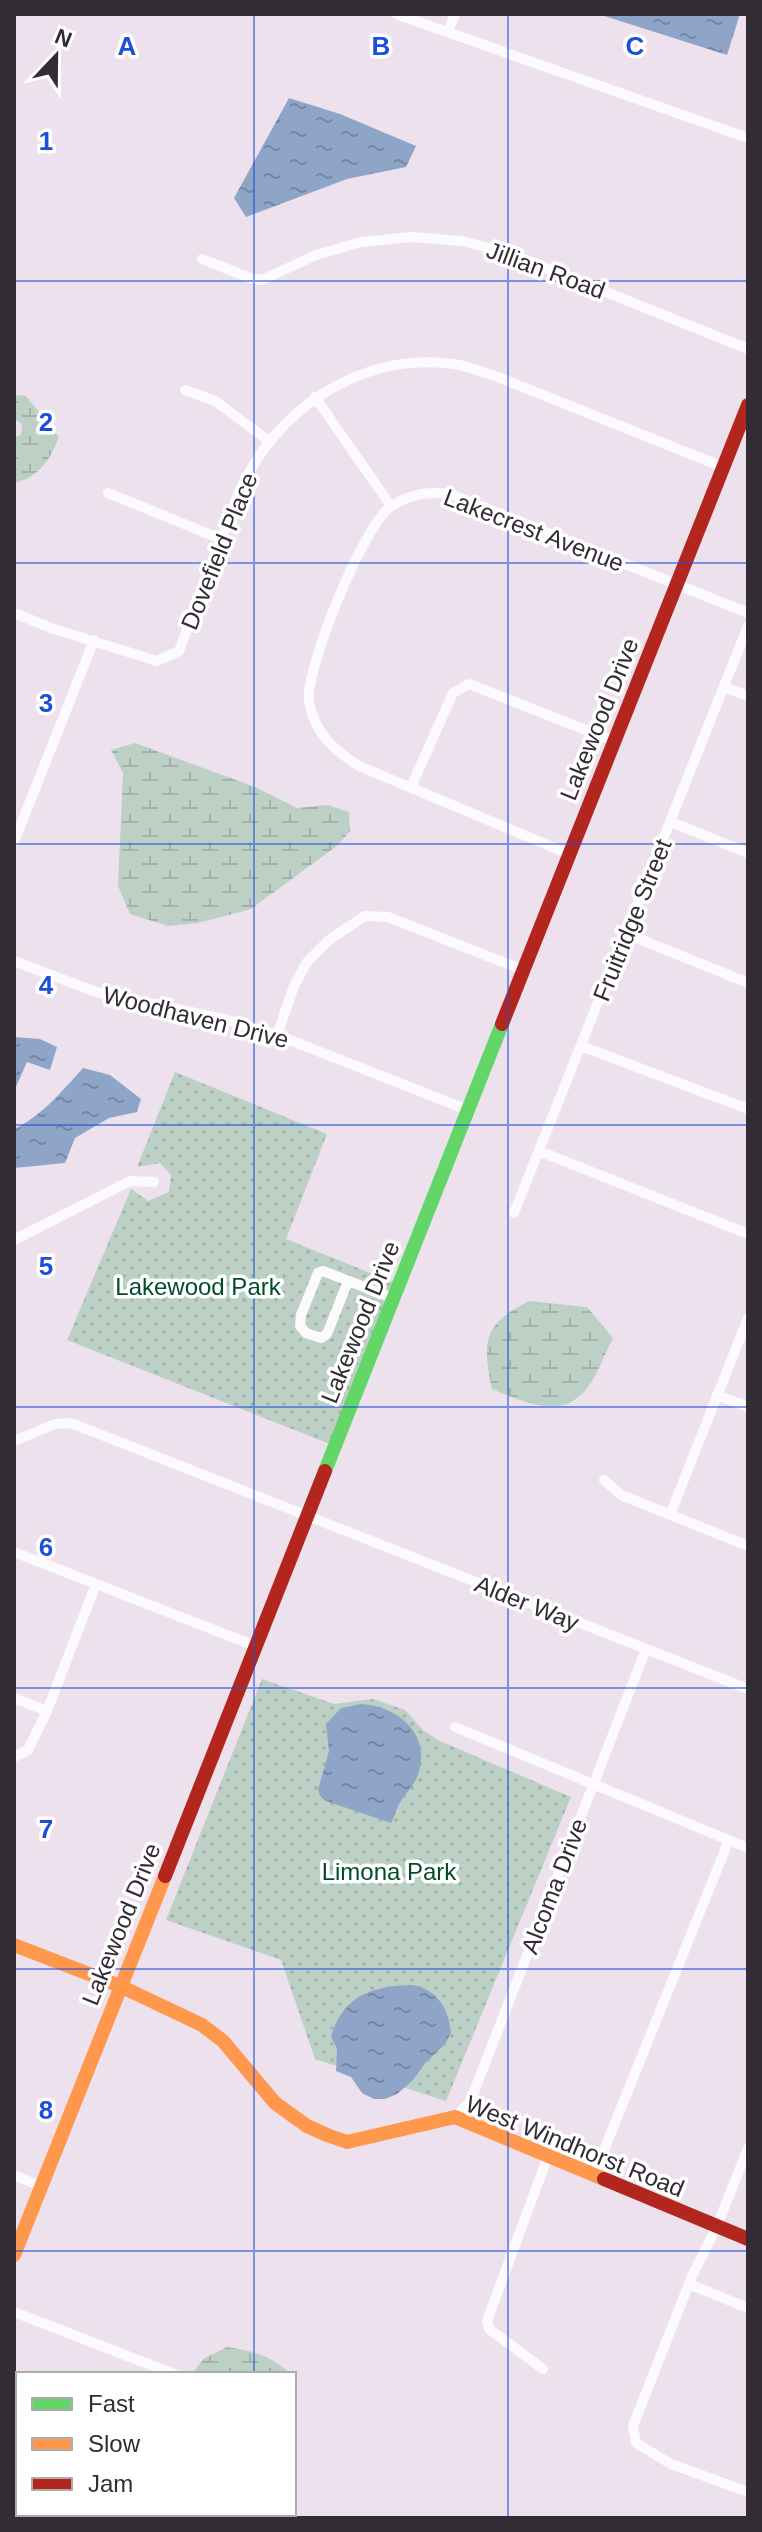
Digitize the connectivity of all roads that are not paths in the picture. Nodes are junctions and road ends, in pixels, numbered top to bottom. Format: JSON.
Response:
{"nodes":[{"id":1,"x":396,"y":14,"type":"edge"},
{"id":2,"x":455,"y":14,"type":"edge"},
{"id":3,"x":448,"y":32,"type":"junction"},
{"id":4,"x":748,"y":138,"type":"edge"},
{"id":5,"x":202,"y":259,"type":"dead end"},
{"id":6,"x":748,"y":349,"type":"edge"},
{"id":7,"x":185,"y":390,"type":"dead end"},
{"id":8,"x":315,"y":397,"type":"junction"},
{"id":9,"x":748,"y":405,"type":"edge"},
{"id":10,"x":269,"y":441,"type":"junction"},
{"id":11,"x":723,"y":467,"type":"junction"},
{"id":12,"x":108,"y":493,"type":"dead end"},
{"id":13,"x":391,"y":506,"type":"junction"},
{"id":14,"x":221,"y":539,"type":"junction"},
{"id":15,"x":676,"y":585,"type":"junction"},
{"id":16,"x":14,"y":613,"type":"edge"},
{"id":17,"x":748,"y":613,"type":"edge"},
{"id":18,"x":748,"y":626,"type":"edge"},
{"id":19,"x":94,"y":640,"type":"junction"},
{"id":20,"x":724,"y":687,"type":"junction"},
{"id":21,"x":748,"y":696,"type":"edge"},
{"id":22,"x":614,"y":741,"type":"junction"},
{"id":23,"x":411,"y":787,"type":"junction"},
{"id":24,"x":671,"y":822,"type":"junction"},
{"id":25,"x":14,"y":842,"type":"edge"},
{"id":26,"x":748,"y":853,"type":"edge"},
{"id":27,"x":569,"y":854,"type":"junction"},
{"id":28,"x":627,"y":934,"type":"junction"},
{"id":29,"x":14,"y":961,"type":"edge"},
{"id":30,"x":523,"y":970,"type":"junction"},
{"id":31,"x":748,"y":983,"type":"edge"},
{"id":32,"x":277,"y":1035,"type":"junction"},
{"id":33,"x":581,"y":1046,"type":"junction"},
{"id":34,"x":748,"y":1109,"type":"edge"},
{"id":35,"x":468,"y":1110,"type":"junction"},
{"id":36,"x":539,"y":1151,"type":"junction"},
{"id":37,"x":154,"y":1182,"type":"dead end"},
{"id":38,"x":514,"y":1213,"type":"dead end"},
{"id":39,"x":748,"y":1234,"type":"edge"},
{"id":40,"x":14,"y":1240,"type":"edge"},
{"id":41,"x":348,"y":1281,"type":"junction"},
{"id":42,"x":393,"y":1298,"type":"junction"},
{"id":43,"x":748,"y":1318,"type":"edge"},
{"id":44,"x":717,"y":1395,"type":"junction"},
{"id":45,"x":748,"y":1407,"type":"edge"},
{"id":46,"x":14,"y":1441,"type":"edge"},
{"id":47,"x":604,"y":1480,"type":"dead end"},
{"id":48,"x":670,"y":1515,"type":"junction"},
{"id":49,"x":307,"y":1516,"type":"junction"},
{"id":50,"x":748,"y":1546,"type":"edge"},
{"id":51,"x":14,"y":1552,"type":"edge"},
{"id":52,"x":96,"y":1584,"type":"junction"},
{"id":53,"x":255,"y":1646,"type":"junction"},
{"id":54,"x":646,"y":1649,"type":"junction"},
{"id":55,"x":748,"y":1689,"type":"edge"},
{"id":56,"x":14,"y":1698,"type":"edge"},
{"id":57,"x":47,"y":1711,"type":"junction"},
{"id":58,"x":455,"y":1727,"type":"dead end"},
{"id":59,"x":14,"y":1757,"type":"edge"},
{"id":60,"x":594,"y":1784,"type":"junction"},
{"id":61,"x":729,"y":1840,"type":"junction"},
{"id":62,"x":748,"y":1848,"type":"edge"},
{"id":63,"x":14,"y":1945,"type":"edge"},
{"id":64,"x":120,"y":1986,"type":"junction"},
{"id":65,"x":455,"y":2117,"type":"junction"},
{"id":66,"x":748,"y":2148,"type":"edge"},
{"id":67,"x":548,"y":2156,"type":"junction"},
{"id":68,"x":14,"y":2175,"type":"edge"},
{"id":69,"x":594,"y":2175,"type":"junction"},
{"id":70,"x":40,"y":2186,"type":"junction"},
{"id":71,"x":717,"y":2226,"type":"junction"},
{"id":72,"x":748,"y":2239,"type":"edge"},
{"id":73,"x":14,"y":2255,"type":"edge"},
{"id":74,"x":689,"y":2284,"type":"junction"},
{"id":75,"x":748,"y":2308,"type":"edge"},
{"id":76,"x":14,"y":2312,"type":"edge"},
{"id":77,"x":543,"y":2369,"type":"dead end"},
{"id":78,"x":169,"y":2372,"type":"edge"},
{"id":79,"x":748,"y":2492,"type":"edge"}],
"edges":[{"from":1,"to":3,"type":"street"},
{"from":2,"to":3,"type":"street"},
{"from":3,"to":4,"type":"street"},
{"from":5,"to":6,"type":"street","name":"Jillian Road"},
{"from":7,"to":10,"type":"street"},
{"from":8,"to":10,"type":"street","name":"Dovefield Place"},
{"from":8,"to":11,"type":"street","name":"Dovefield Place"},
{"from":8,"to":13,"type":"street"},
{"from":9,"to":11,"type":"street","name":"Lakewood Drive"},
{"from":10,"to":14,"type":"street","name":"Dovefield Place"},
{"from":11,"to":15,"type":"street","name":"Lakewood Drive"},
{"from":12,"to":14,"type":"street"},
{"from":13,"to":15,"type":"street","name":"Lakecrest Avenue"},
{"from":13,"to":23,"type":"street"},
{"from":14,"to":19,"type":"street","name":"Dovefield Place"},
{"from":15,"to":17,"type":"street","name":"Lakecrest Avenue"},
{"from":15,"to":22,"type":"street","name":"Lakewood Drive"},
{"from":16,"to":19,"type":"street","name":"Dovefield Place"},
{"from":18,"to":20,"type":"street","name":"Fruitridge Street"},
{"from":19,"to":25,"type":"street"},
{"from":20,"to":21,"type":"street"},
{"from":20,"to":24,"type":"street","name":"Fruitridge Street"},
{"from":22,"to":23,"type":"street"},
{"from":22,"to":27,"type":"street","name":"Lakewood Drive"},
{"from":23,"to":27,"type":"street"},
{"from":24,"to":26,"type":"street"},
{"from":24,"to":28,"type":"street","name":"Fruitridge Street"},
{"from":27,"to":30,"type":"street","name":"Lakewood Drive"},
{"from":28,"to":31,"type":"street"},
{"from":28,"to":33,"type":"street","name":"Fruitridge Street"},
{"from":29,"to":32,"type":"street","name":"Woodhaven Drive"},
{"from":30,"to":32,"type":"street"},
{"from":30,"to":35,"type":"street","name":"Lakewood Drive"},
{"from":32,"to":35,"type":"street","name":"Woodhaven Drive"},
{"from":33,"to":34,"type":"street"},
{"from":33,"to":36,"type":"street","name":"Fruitridge Street"},
{"from":35,"to":42,"type":"street","name":"Lakewood Drive"},
{"from":36,"to":38,"type":"street","name":"Fruitridge Street"},
{"from":36,"to":39,"type":"street"},
{"from":37,"to":40,"type":"street"},
{"from":41,"to":41,"type":"street"},
{"from":41,"to":42,"type":"street"},
{"from":42,"to":49,"type":"street","name":"Lakewood Drive"},
{"from":43,"to":44,"type":"street"},
{"from":44,"to":45,"type":"street"},
{"from":44,"to":48,"type":"street"},
{"from":46,"to":49,"type":"street","name":"Alder Way"},
{"from":47,"to":48,"type":"street"},
{"from":48,"to":50,"type":"street"},
{"from":49,"to":53,"type":"street","name":"Lakewood Drive"},
{"from":49,"to":54,"type":"street","name":"Alder Way"},
{"from":51,"to":52,"type":"street"},
{"from":52,"to":53,"type":"street"},
{"from":52,"to":57,"type":"street"},
{"from":53,"to":64,"type":"street","name":"Lakewood Drive"},
{"from":54,"to":55,"type":"street","name":"Alder Way"},
{"from":54,"to":60,"type":"street","name":"Alcoma Drive"},
{"from":56,"to":57,"type":"street"},
{"from":57,"to":59,"type":"street"},
{"from":58,"to":60,"type":"street"},
{"from":60,"to":61,"type":"street"},
{"from":60,"to":65,"type":"street","name":"Alcoma Drive"},
{"from":61,"to":62,"type":"street"},
{"from":61,"to":69,"type":"street"},
{"from":63,"to":64,"type":"street","name":"West Windhorst Road"},
{"from":64,"to":65,"type":"street","name":"West Windhorst Road"},
{"from":64,"to":70,"type":"street","name":"Lakewood Drive"},
{"from":65,"to":67,"type":"street","name":"West Windhorst Road"},
{"from":66,"to":71,"type":"street"},
{"from":67,"to":69,"type":"street","name":"West Windhorst Road"},
{"from":67,"to":77,"type":"street"},
{"from":68,"to":70,"type":"street"},
{"from":69,"to":71,"type":"street","name":"West Windhorst Road"},
{"from":70,"to":73,"type":"street","name":"Lakewood Drive"},
{"from":71,"to":72,"type":"street","name":"West Windhorst Road"},
{"from":71,"to":74,"type":"street"},
{"from":74,"to":75,"type":"street"},
{"from":74,"to":79,"type":"street"},
{"from":76,"to":78,"type":"street"}]}
